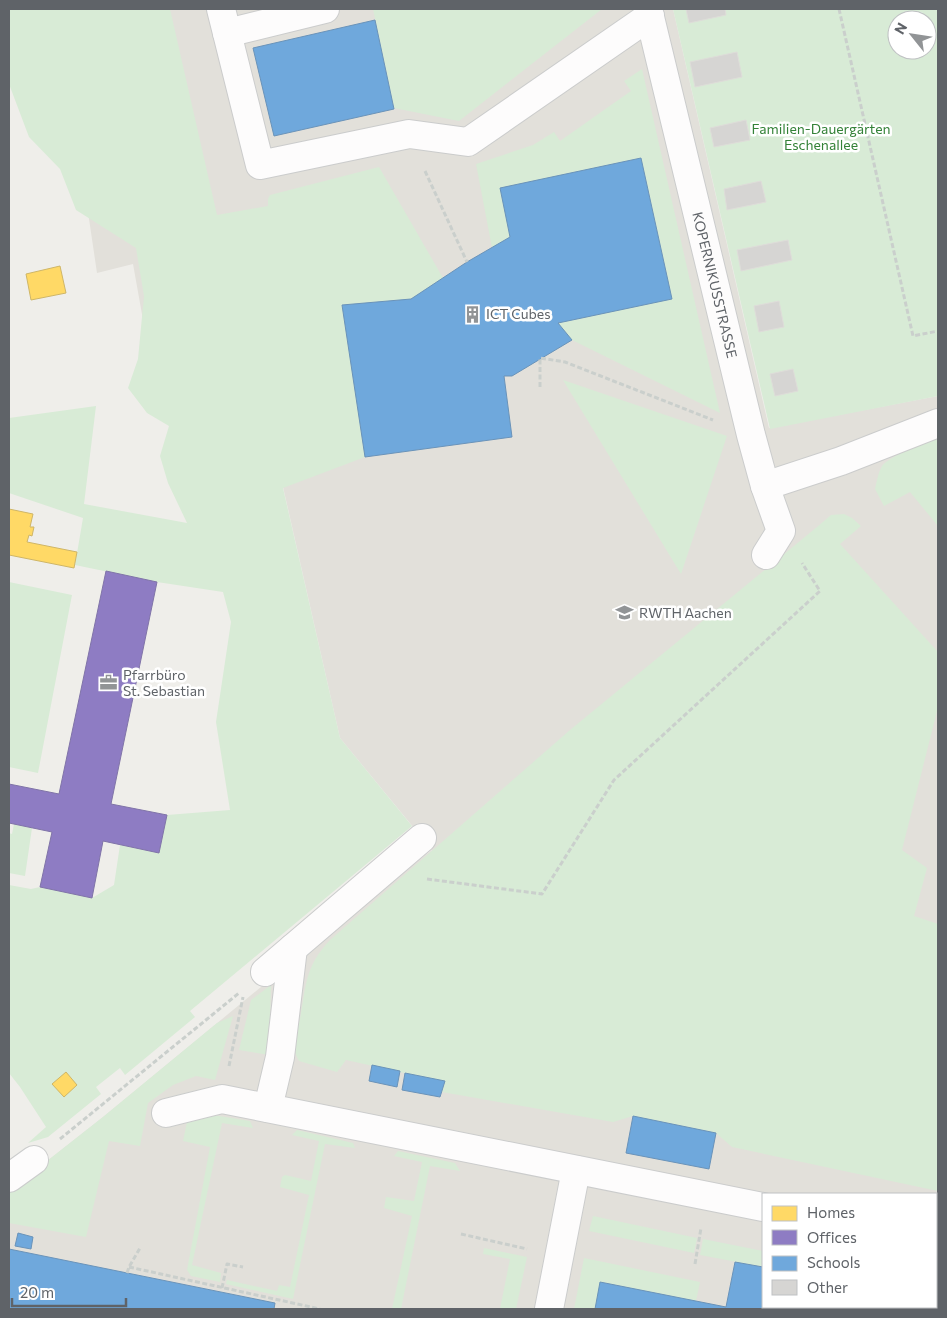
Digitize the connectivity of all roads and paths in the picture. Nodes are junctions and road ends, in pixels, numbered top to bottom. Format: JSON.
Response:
{"nodes":[{"id":1,"x":326,"y":9,"type":"edge"},
{"id":2,"x":839,"y":9,"type":"edge"},
{"id":3,"x":649,"y":12,"type":"edge"},
{"id":4,"x":224,"y":21,"type":"edge"},
{"id":5,"x":409,"y":134,"type":"junction"},
{"id":6,"x":467,"y":262,"type":"dead end"},
{"id":7,"x":938,"y":331,"type":"edge"},
{"id":8,"x":540,"y":387,"type":"dead end"},
{"id":9,"x":938,"y":423,"type":"edge"},
{"id":10,"x":750,"y":435,"type":"junction"},
{"id":11,"x":765,"y":486,"type":"junction"},
{"id":12,"x":781,"y":531,"type":"junction"},
{"id":13,"x":766,"y":555,"type":"dead end"},
{"id":14,"x":422,"y":838,"type":"dead end"},
{"id":15,"x":384,"y":873,"type":"junction"},
{"id":16,"x":293,"y":948,"type":"junction"},
{"id":17,"x":265,"y":972,"type":"dead end"},
{"id":18,"x":222,"y":1099,"type":"junction"},
{"id":19,"x":268,"y":1108,"type":"junction"},
{"id":20,"x":166,"y":1113,"type":"dead end"},
{"id":21,"x":34,"y":1160,"type":"joint"},
{"id":22,"x":576,"y":1170,"type":"junction"},
{"id":23,"x":9,"y":1178,"type":"edge"},
{"id":24,"x":762,"y":1207,"type":"edge"},
{"id":25,"x":461,"y":1234,"type":"dead end"},
{"id":26,"x":140,"y":1248,"type":"dead end"},
{"id":27,"x":560,"y":1255,"type":"junction"},
{"id":28,"x":129,"y":1267,"type":"junction"},
{"id":29,"x":243,"y":1267,"type":"dead end"},
{"id":30,"x":127,"y":1273,"type":"dead end"},
{"id":31,"x":222,"y":1288,"type":"junction"},
{"id":32,"x":320,"y":1309,"type":"edge"},
{"id":33,"x":549,"y":1309,"type":"edge"}],
"edges":[{"from":1,"to":4,"type":"street"},
{"from":2,"to":7,"type":"path"},
{"from":3,"to":5,"type":"street"},
{"from":3,"to":10,"type":"street","name":"KOPERNIKUSSTRASSE"},
{"from":4,"to":5,"type":"street"},
{"from":5,"to":6,"type":"path"},
{"from":8,"to":10,"type":"path"},
{"from":9,"to":11,"type":"street"},
{"from":10,"to":11,"type":"street","name":"KOPERNIKUSSTRASSE"},
{"from":11,"to":12,"type":"street","name":"KOPERNIKUSSTRASSE"},
{"from":12,"to":13,"type":"street"},
{"from":12,"to":15,"type":"path"},
{"from":14,"to":15,"type":"street"},
{"from":15,"to":16,"type":"street"},
{"from":16,"to":17,"type":"street"},
{"from":16,"to":19,"type":"street"},
{"from":18,"to":19,"type":"street"},
{"from":18,"to":20,"type":"street"},
{"from":18,"to":21,"type":"path"},
{"from":19,"to":22,"type":"street"},
{"from":21,"to":23,"type":"street"},
{"from":22,"to":24,"type":"street"},
{"from":22,"to":27,"type":"street"},
{"from":25,"to":27,"type":"path"},
{"from":26,"to":28,"type":"path"},
{"from":27,"to":33,"type":"street"},
{"from":28,"to":30,"type":"path"},
{"from":28,"to":31,"type":"path"},
{"from":29,"to":31,"type":"path"},
{"from":31,"to":32,"type":"path"}]}
